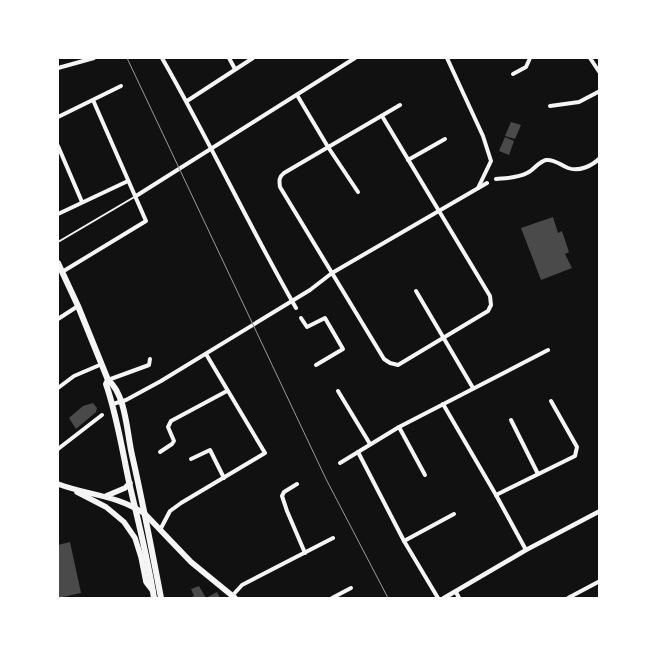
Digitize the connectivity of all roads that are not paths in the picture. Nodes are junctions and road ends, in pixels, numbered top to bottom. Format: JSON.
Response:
{"nodes":[{"id":1,"x":94,"y":58,"type":"edge"},
{"id":2,"x":162,"y":58,"type":"edge"},
{"id":3,"x":229,"y":58,"type":"edge"},
{"id":4,"x":253,"y":58,"type":"edge"},
{"id":5,"x":355,"y":58,"type":"edge"},
{"id":6,"x":447,"y":58,"type":"edge"},
{"id":7,"x":530,"y":58,"type":"edge"},
{"id":8,"x":596,"y":58,"type":"edge"},
{"id":9,"x":591,"y":59,"type":"edge"},
{"id":10,"x":58,"y":68,"type":"edge"},
{"id":11,"x":235,"y":69,"type":"junction"},
{"id":12,"x":519,"y":71,"type":"junction"},
{"id":13,"x":600,"y":73,"type":"edge"},
{"id":14,"x":513,"y":74,"type":"dead end"},
{"id":15,"x":522,"y":76,"type":"dead end"},
{"id":16,"x":121,"y":86,"type":"dead end"},
{"id":17,"x":600,"y":90,"type":"edge"},
{"id":18,"x":297,"y":94,"type":"junction"},
{"id":19,"x":93,"y":100,"type":"junction"},
{"id":20,"x":186,"y":101,"type":"junction"},
{"id":21,"x":400,"y":105,"type":"dead end"},
{"id":22,"x":550,"y":106,"type":"dead end"},
{"id":23,"x":382,"y":116,"type":"junction"},
{"id":24,"x":58,"y":117,"type":"edge"},
{"id":25,"x":445,"y":139,"type":"dead end"},
{"id":26,"x":58,"y":146,"type":"edge"},
{"id":27,"x":328,"y":147,"type":"junction"},
{"id":28,"x":212,"y":149,"type":"junction"},
{"id":29,"x":600,"y":158,"type":"edge"},
{"id":30,"x":408,"y":160,"type":"junction"},
{"id":31,"x":496,"y":179,"type":"dead end"},
{"id":32,"x":128,"y":181,"type":"junction"},
{"id":33,"x":487,"y":183,"type":"dead end"},
{"id":34,"x":478,"y":188,"type":"junction"},
{"id":35,"x":358,"y":192,"type":"dead end"},
{"id":36,"x":136,"y":196,"type":"junction"},
{"id":37,"x":82,"y":202,"type":"junction"},
{"id":38,"x":438,"y":211,"type":"junction"},
{"id":39,"x":58,"y":214,"type":"edge"},
{"id":40,"x":58,"y":242,"type":"edge"},
{"id":41,"x":58,"y":263,"type":"edge"},
{"id":42,"x":62,"y":272,"type":"junction"},
{"id":43,"x":332,"y":273,"type":"junction"},
{"id":44,"x":416,"y":292,"type":"dead end"},
{"id":45,"x":292,"y":301,"type":"junction"},
{"id":46,"x":78,"y":306,"type":"junction"},
{"id":47,"x":296,"y":308,"type":"dead end"},
{"id":48,"x":302,"y":318,"type":"dead end"},
{"id":49,"x":58,"y":319,"type":"edge"},
{"id":50,"x":442,"y":338,"type":"junction"},
{"id":51,"x":548,"y":350,"type":"dead end"},
{"id":52,"x":206,"y":354,"type":"junction"},
{"id":53,"x":150,"y":359,"type":"dead end"},
{"id":54,"x":102,"y":364,"type":"junction"},
{"id":55,"x":316,"y":365,"type":"dead end"},
{"id":56,"x":108,"y":380,"type":"junction"},
{"id":57,"x":58,"y":388,"type":"edge"},
{"id":58,"x":473,"y":388,"type":"junction"},
{"id":59,"x":338,"y":391,"type":"dead end"},
{"id":60,"x":228,"y":392,"type":"junction"},
{"id":61,"x":121,"y":401,"type":"junction"},
{"id":62,"x":552,"y":401,"type":"dead end"},
{"id":63,"x":113,"y":404,"type":"junction"},
{"id":64,"x":443,"y":404,"type":"junction"},
{"id":65,"x":102,"y":415,"type":"dead end"},
{"id":66,"x":95,"y":420,"type":"junction"},
{"id":67,"x":511,"y":420,"type":"dead end"},
{"id":68,"x":99,"y":424,"type":"dead end"},
{"id":69,"x":399,"y":427,"type":"junction"},
{"id":70,"x":370,"y":444,"type":"junction"},
{"id":71,"x":58,"y":449,"type":"edge"},
{"id":72,"x":160,"y":452,"type":"dead end"},
{"id":73,"x":358,"y":452,"type":"junction"},
{"id":74,"x":191,"y":459,"type":"dead end"},
{"id":75,"x":340,"y":463,"type":"dead end"},
{"id":76,"x":538,"y":474,"type":"junction"},
{"id":77,"x":425,"y":475,"type":"dead end"},
{"id":78,"x":224,"y":478,"type":"junction"},
{"id":79,"x":130,"y":483,"type":"junction"},
{"id":80,"x":58,"y":484,"type":"edge"},
{"id":81,"x":297,"y":484,"type":"dead end"},
{"id":82,"x":76,"y":491,"type":"junction"},
{"id":83,"x":496,"y":495,"type":"junction"},
{"id":84,"x":106,"y":496,"type":"junction"},
{"id":85,"x":137,"y":509,"type":"junction"},
{"id":86,"x":600,"y":511,"type":"edge"},
{"id":87,"x":144,"y":514,"type":"junction"},
{"id":88,"x":454,"y":514,"type":"dead end"},
{"id":89,"x":160,"y":530,"type":"junction"},
{"id":90,"x":334,"y":538,"type":"dead end"},
{"id":91,"x":404,"y":540,"type":"junction"},
{"id":92,"x":526,"y":550,"type":"junction"},
{"id":93,"x":305,"y":553,"type":"junction"},
{"id":94,"x":600,"y":581,"type":"edge"},
{"id":95,"x":351,"y":588,"type":"dead end"},
{"id":96,"x":456,"y":592,"type":"junction"},
{"id":97,"x":154,"y":595,"type":"edge"},
{"id":98,"x":161,"y":598,"type":"edge"},
{"id":99,"x":233,"y":598,"type":"edge"},
{"id":100,"x":332,"y":598,"type":"edge"},
{"id":101,"x":438,"y":598,"type":"edge"},
{"id":102,"x":444,"y":598,"type":"edge"},
{"id":103,"x":459,"y":598,"type":"edge"},
{"id":104,"x":568,"y":598,"type":"edge"}],
"edges":[{"from":1,"to":10,"type":"street"},
{"from":2,"to":20,"type":"street"},
{"from":3,"to":11,"type":"street"},
{"from":4,"to":11,"type":"street"},
{"from":5,"to":18,"type":"street"},
{"from":6,"to":34,"type":"street"},
{"from":7,"to":12,"type":"street"},
{"from":8,"to":9,"type":"street"},
{"from":9,"to":13,"type":"street"},
{"from":11,"to":20,"type":"street"},
{"from":12,"to":14,"type":"street"},
{"from":12,"to":15,"type":"street"},
{"from":16,"to":19,"type":"street"},
{"from":17,"to":22,"type":"street"},
{"from":18,"to":27,"type":"street"},
{"from":18,"to":28,"type":"street"},
{"from":19,"to":24,"type":"street"},
{"from":19,"to":32,"type":"street"},
{"from":20,"to":28,"type":"street"},
{"from":21,"to":23,"type":"street"},
{"from":23,"to":27,"type":"street"},
{"from":23,"to":30,"type":"street"},
{"from":25,"to":30,"type":"street"},
{"from":26,"to":37,"type":"street"},
{"from":27,"to":35,"type":"street"},
{"from":27,"to":43,"type":"street"},
{"from":28,"to":36,"type":"street"},
{"from":28,"to":45,"type":"street"},
{"from":29,"to":31,"type":"street"},
{"from":30,"to":38,"type":"street"},
{"from":32,"to":36,"type":"street"},
{"from":32,"to":37,"type":"street"},
{"from":33,"to":34,"type":"street"},
{"from":34,"to":38,"type":"street"},
{"from":36,"to":40,"type":"lane"},
{"from":36,"to":42,"type":"street"},
{"from":37,"to":39,"type":"street"},
{"from":38,"to":43,"type":"street"},
{"from":38,"to":50,"type":"street"},
{"from":41,"to":42,"type":"highway"},
{"from":42,"to":46,"type":"highway"},
{"from":43,"to":45,"type":"street"},
{"from":43,"to":50,"type":"street"},
{"from":44,"to":50,"type":"street"},
{"from":45,"to":47,"type":"street"},
{"from":45,"to":52,"type":"street"},
{"from":46,"to":49,"type":"street"},
{"from":46,"to":54,"type":"highway"},
{"from":48,"to":55,"type":"street"},
{"from":50,"to":58,"type":"street"},
{"from":51,"to":58,"type":"street"},
{"from":52,"to":60,"type":"street"},
{"from":52,"to":61,"type":"street"},
{"from":53,"to":56,"type":"street"},
{"from":54,"to":56,"type":"highway"},
{"from":54,"to":57,"type":"street"},
{"from":56,"to":61,"type":"highway"},
{"from":56,"to":63,"type":"highway"},
{"from":58,"to":64,"type":"street"},
{"from":59,"to":70,"type":"street"},
{"from":60,"to":72,"type":"street"},
{"from":60,"to":78,"type":"street"},
{"from":61,"to":63,"type":"street"},
{"from":61,"to":87,"type":"highway"},
{"from":62,"to":76,"type":"street"},
{"from":63,"to":79,"type":"highway"},
{"from":64,"to":69,"type":"street"},
{"from":64,"to":83,"type":"street"},
{"from":65,"to":66,"type":"street"},
{"from":66,"to":68,"type":"street"},
{"from":66,"to":71,"type":"street"},
{"from":67,"to":76,"type":"street"},
{"from":69,"to":70,"type":"street"},
{"from":69,"to":77,"type":"street"},
{"from":70,"to":73,"type":"street"},
{"from":73,"to":75,"type":"street"},
{"from":73,"to":91,"type":"street"},
{"from":74,"to":78,"type":"street"},
{"from":76,"to":83,"type":"street"},
{"from":78,"to":89,"type":"street"},
{"from":79,"to":84,"type":"main road"},
{"from":79,"to":85,"type":"highway"},
{"from":80,"to":82,"type":"main road"},
{"from":81,"to":93,"type":"street"},
{"from":82,"to":84,"type":"main road"},
{"from":82,"to":97,"type":"main road"},
{"from":83,"to":92,"type":"street"},
{"from":84,"to":85,"type":"main road"},
{"from":85,"to":87,"type":"main road"},
{"from":85,"to":97,"type":"highway"},
{"from":86,"to":92,"type":"street"},
{"from":87,"to":89,"type":"main road"},
{"from":87,"to":98,"type":"highway"},
{"from":88,"to":91,"type":"street"},
{"from":89,"to":99,"type":"main road"},
{"from":90,"to":93,"type":"street"},
{"from":91,"to":101,"type":"street"},
{"from":92,"to":96,"type":"street"},
{"from":93,"to":99,"type":"street"},
{"from":94,"to":104,"type":"street"},
{"from":95,"to":100,"type":"street"},
{"from":96,"to":102,"type":"street"},
{"from":96,"to":103,"type":"street"}]}
